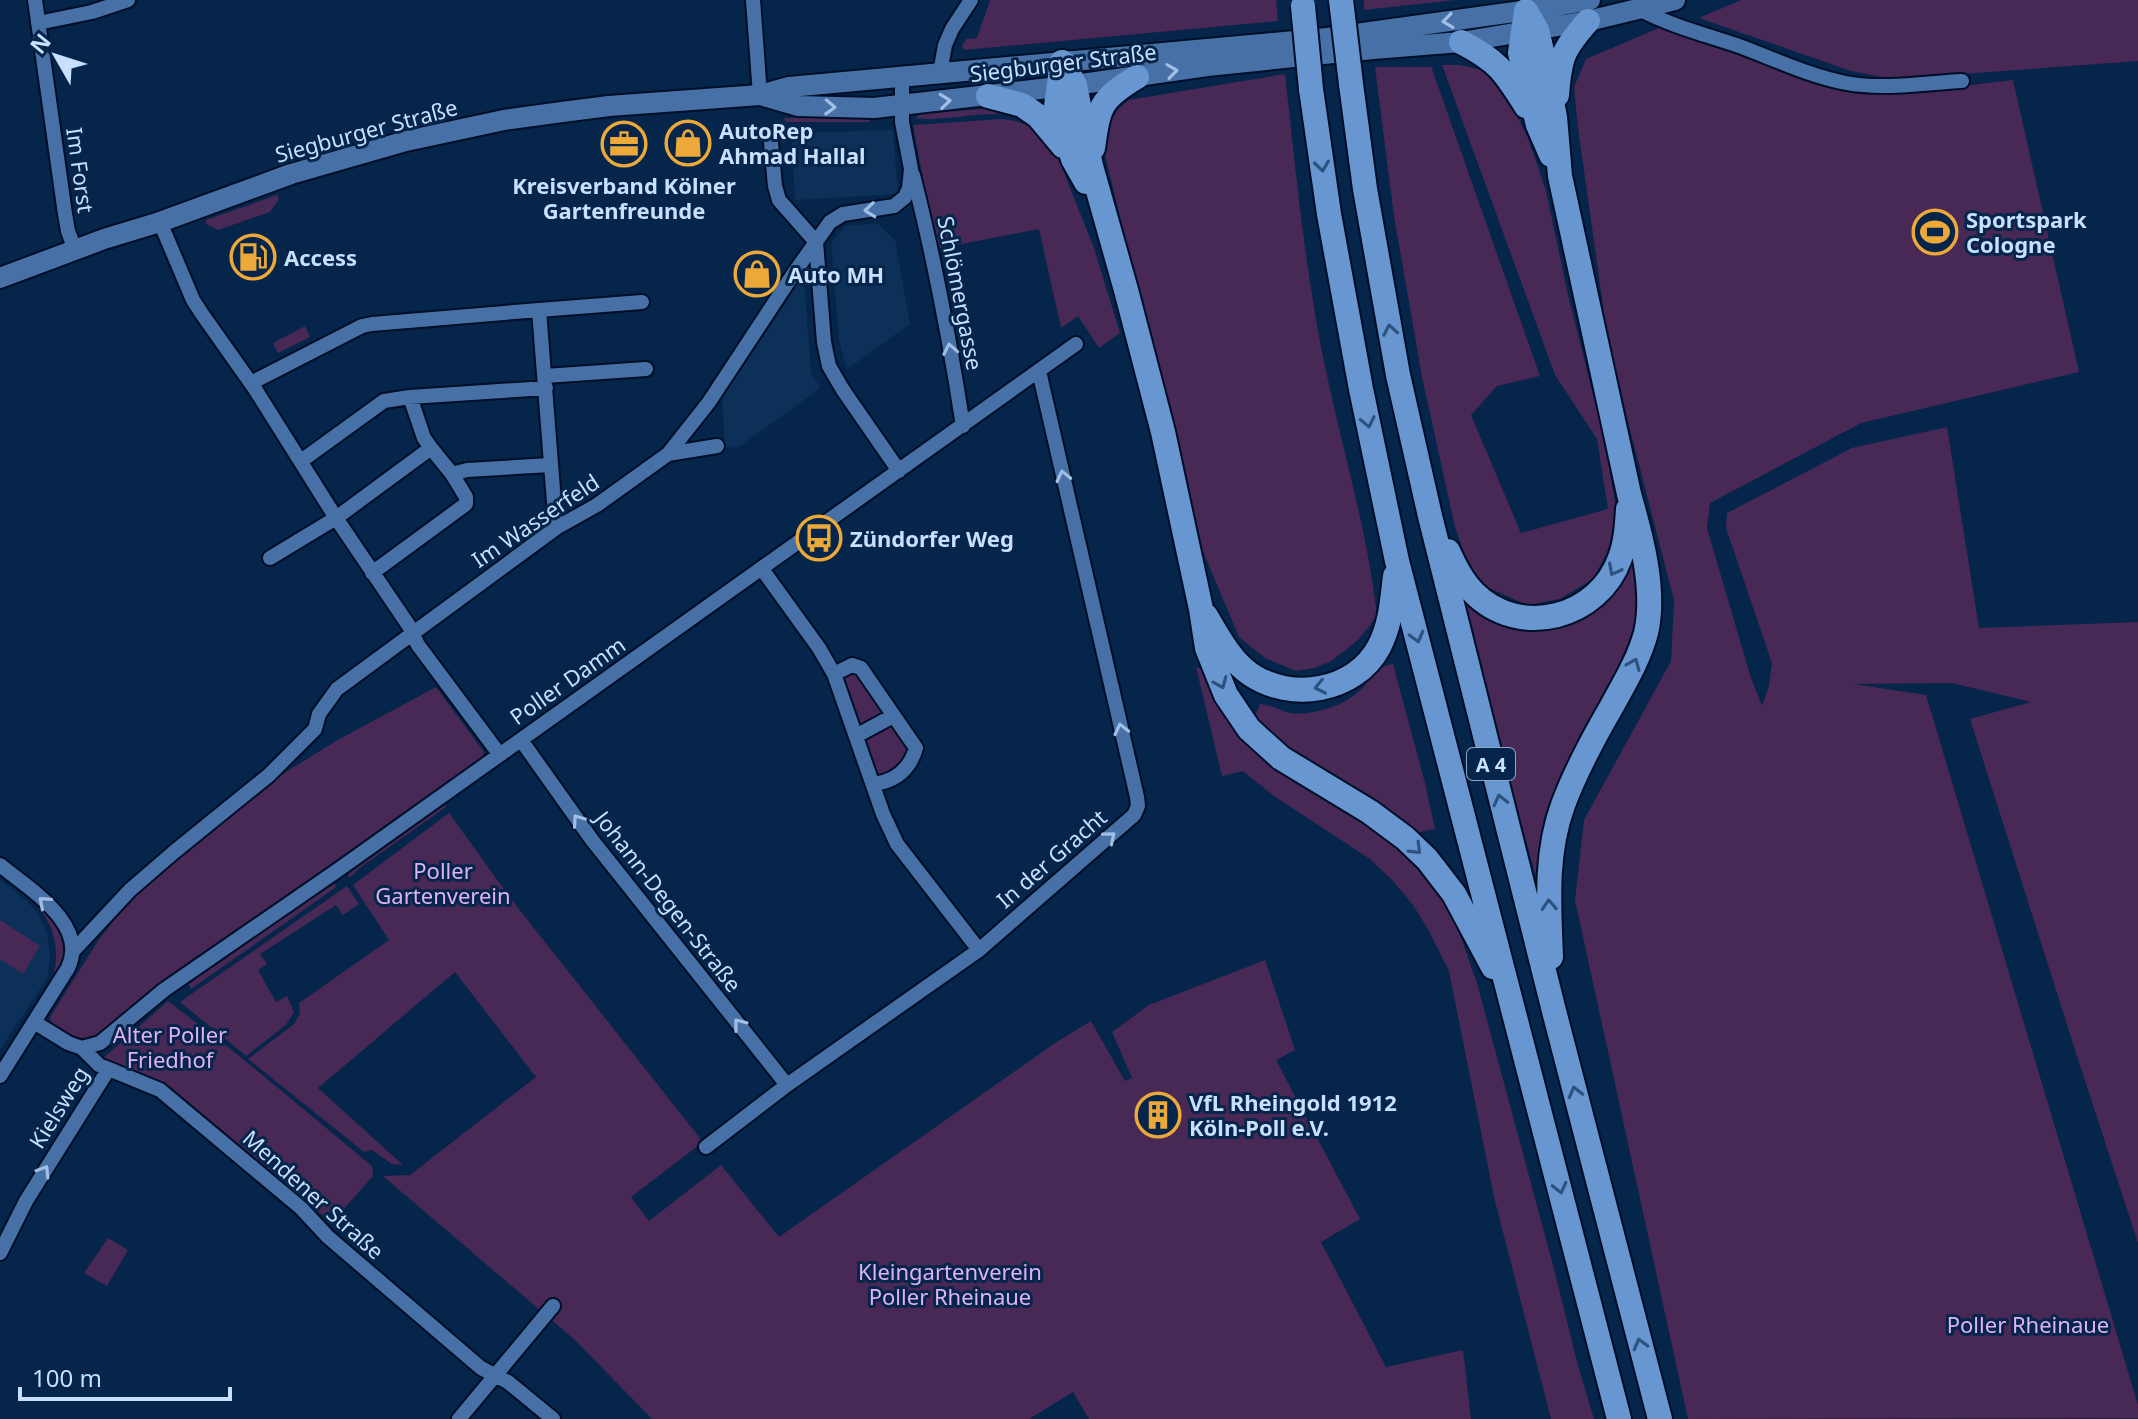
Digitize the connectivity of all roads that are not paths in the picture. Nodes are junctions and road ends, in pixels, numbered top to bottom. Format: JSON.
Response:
{"nodes":[{"id":1,"x":35,"y":0,"type":"edge"},
{"id":2,"x":128,"y":0,"type":"edge"},
{"id":3,"x":753,"y":0,"type":"edge"},
{"id":4,"x":971,"y":0,"type":"edge"},
{"id":5,"x":1341,"y":0,"type":"edge"},
{"id":6,"x":1675,"y":0,"type":"edge"},
{"id":7,"x":1302,"y":3,"type":"edge"},
{"id":8,"x":1639,"y":9,"type":"junction"},
{"id":9,"x":1589,"y":10,"type":"edge"},
{"id":10,"x":38,"y":23,"type":"junction"},
{"id":11,"x":1528,"y":24,"type":"junction"},
{"id":12,"x":1461,"y":42,"type":"junction"},
{"id":13,"x":1062,"y":62,"type":"junction"},
{"id":14,"x":940,"y":73,"type":"junction"},
{"id":15,"x":902,"y":77,"type":"junction"},
{"id":16,"x":1137,"y":77,"type":"junction"},
{"id":17,"x":1962,"y":81,"type":"dead end"},
{"id":18,"x":1066,"y":86,"type":"junction"},
{"id":19,"x":760,"y":95,"type":"junction"},
{"id":20,"x":988,"y":96,"type":"junction"},
{"id":21,"x":902,"y":105,"type":"junction"},
{"id":22,"x":1546,"y":121,"type":"junction"},
{"id":23,"x":771,"y":143,"type":"dead end"},
{"id":24,"x":1082,"y":163,"type":"junction"},
{"id":25,"x":911,"y":169,"type":"junction"},
{"id":26,"x":160,"y":222,"type":"junction"},
{"id":27,"x":816,"y":242,"type":"junction"},
{"id":28,"x":75,"y":250,"type":"junction"},
{"id":29,"x":0,"y":278,"type":"edge"},
{"id":30,"x":642,"y":302,"type":"dead end"},
{"id":31,"x":539,"y":310,"type":"junction"},
{"id":32,"x":1076,"y":344,"type":"dead end"},
{"id":33,"x":646,"y":369,"type":"dead end"},
{"id":34,"x":1039,"y":371,"type":"junction"},
{"id":35,"x":546,"y":382,"type":"junction"},
{"id":36,"x":251,"y":383,"type":"junction"},
{"id":37,"x":410,"y":397,"type":"junction"},
{"id":38,"x":963,"y":426,"type":"junction"},
{"id":39,"x":717,"y":446,"type":"dead end"},
{"id":40,"x":431,"y":448,"type":"junction"},
{"id":41,"x":668,"y":454,"type":"junction"},
{"id":42,"x":301,"y":461,"type":"junction"},
{"id":43,"x":550,"y":465,"type":"junction"},
{"id":44,"x":899,"y":471,"type":"junction"},
{"id":45,"x":452,"y":474,"type":"junction"},
{"id":46,"x":1629,"y":494,"type":"junction"},
{"id":47,"x":1430,"y":516,"type":"junction"},
{"id":48,"x":336,"y":518,"type":"junction"},
{"id":49,"x":556,"y":528,"type":"junction"},
{"id":50,"x":270,"y":558,"type":"dead end"},
{"id":51,"x":1397,"y":561,"type":"junction"},
{"id":52,"x":762,"y":569,"type":"junction"},
{"id":53,"x":372,"y":573,"type":"junction"},
{"id":54,"x":1201,"y":609,"type":"junction"},
{"id":55,"x":413,"y":634,"type":"junction"},
{"id":56,"x":834,"y":674,"type":"junction"},
{"id":57,"x":893,"y":716,"type":"junction"},
{"id":58,"x":856,"y":736,"type":"junction"},
{"id":59,"x":521,"y":740,"type":"junction"},
{"id":60,"x":500,"y":755,"type":"junction"},
{"id":61,"x":874,"y":784,"type":"junction"},
{"id":62,"x":0,"y":865,"type":"edge"},
{"id":63,"x":74,"y":950,"type":"junction"},
{"id":64,"x":979,"y":950,"type":"junction"},
{"id":65,"x":1513,"y":1004,"type":"junction"},
{"id":66,"x":1554,"y":1011,"type":"junction"},
{"id":67,"x":34,"y":1022,"type":"junction"},
{"id":68,"x":82,"y":1048,"type":"junction"},
{"id":69,"x":108,"y":1070,"type":"junction"},
{"id":70,"x":0,"y":1076,"type":"edge"},
{"id":71,"x":787,"y":1085,"type":"junction"},
{"id":72,"x":706,"y":1147,"type":"dead end"},
{"id":73,"x":0,"y":1253,"type":"edge"},
{"id":74,"x":553,"y":1306,"type":"dead end"},
{"id":75,"x":496,"y":1375,"type":"junction"},
{"id":76,"x":459,"y":1419,"type":"edge"},
{"id":77,"x":553,"y":1419,"type":"edge"},
{"id":78,"x":1619,"y":1419,"type":"edge"},
{"id":79,"x":1660,"y":1419,"type":"edge"}],
"edges":[{"from":1,"to":10,"type":"street","name":"Im Forst"},
{"from":2,"to":10,"type":"street"},
{"from":3,"to":19,"type":"street"},
{"from":4,"to":14,"type":"street"},
{"from":47,"to":5,"type":"highway","number":"A 4","one_way":true,"bridge":true},
{"from":6,"to":8,"type":"main road"},
{"from":7,"to":51,"type":"highway","number":"A 4","one_way":true,"bridge":true},
{"from":8,"to":9,"type":"main road"},
{"from":8,"to":17,"type":"street"},
{"from":9,"to":11,"type":"main road"},
{"from":9,"to":22,"type":"highway"},
{"from":10,"to":28,"type":"street","name":"Im Forst"},
{"from":11,"to":12,"type":"main road","name":"Siegburger Straße"},
{"from":11,"to":13,"type":"main road","name":"Siegburger Straße","one_way":true},
{"from":11,"to":22,"type":"highway"},
{"from":16,"to":12,"type":"main road","name":"Siegburger Straße","one_way":true},
{"from":12,"to":22,"type":"highway"},
{"from":13,"to":14,"type":"main road","name":"Siegburger Straße"},
{"from":13,"to":18,"type":"highway"},
{"from":14,"to":15,"type":"main road","name":"Siegburger Straße"},
{"from":15,"to":19,"type":"main road","name":"Siegburger Straße"},
{"from":15,"to":21,"type":"street"},
{"from":16,"to":18,"type":"main road","name":"Siegburger Straße"},
{"from":16,"to":24,"type":"highway"},
{"from":18,"to":20,"type":"main road","name":"Siegburger Straße"},
{"from":18,"to":24,"type":"highway"},
{"from":19,"to":21,"type":"main road","name":"Siegburger Straße","one_way":true},
{"from":19,"to":26,"type":"main road","name":"Siegburger Straße"},
{"from":21,"to":20,"type":"main road","name":"Siegburger Straße","one_way":true},
{"from":20,"to":24,"type":"highway"},
{"from":21,"to":25,"type":"street"},
{"from":22,"to":46,"type":"highway"},
{"from":23,"to":27,"type":"street"},
{"from":24,"to":54,"type":"highway"},
{"from":25,"to":27,"type":"street","name":"Im Wasserfeld","one_way":true},
{"from":38,"to":25,"type":"street","name":"Schlömergasse","one_way":true},
{"from":26,"to":28,"type":"main road","name":"Siegburger Straße"},
{"from":26,"to":36,"type":"street"},
{"from":27,"to":41,"type":"street","name":"Im Wasserfeld"},
{"from":27,"to":44,"type":"street"},
{"from":28,"to":29,"type":"main road","name":"Siegburger Straße"},
{"from":30,"to":31,"type":"street"},
{"from":31,"to":35,"type":"street"},
{"from":31,"to":36,"type":"street"},
{"from":32,"to":34,"type":"street","name":"Poller Damm"},
{"from":33,"to":35,"type":"street"},
{"from":34,"to":38,"type":"street","name":"Poller Damm"},
{"from":64,"to":34,"type":"street","name":"In der Gracht","one_way":true},
{"from":35,"to":37,"type":"street"},
{"from":35,"to":43,"type":"street"},
{"from":36,"to":42,"type":"street"},
{"from":37,"to":40,"type":"street"},
{"from":37,"to":42,"type":"street"},
{"from":38,"to":44,"type":"street","name":"Poller Damm"},
{"from":39,"to":41,"type":"street"},
{"from":40,"to":45,"type":"street"},
{"from":40,"to":48,"type":"street"},
{"from":41,"to":49,"type":"street","name":"Im Wasserfeld"},
{"from":42,"to":48,"type":"street"},
{"from":43,"to":45,"type":"street"},
{"from":43,"to":49,"type":"street"},
{"from":44,"to":52,"type":"street","name":"Poller Damm"},
{"from":45,"to":53,"type":"street"},
{"from":46,"to":47,"type":"highway","one_way":true},
{"from":66,"to":46,"type":"highway","one_way":true},
{"from":66,"to":47,"type":"highway","number":"A 4","one_way":true},
{"from":48,"to":50,"type":"street"},
{"from":48,"to":53,"type":"street"},
{"from":49,"to":55,"type":"street","name":"Im Wasserfeld"},
{"from":51,"to":54,"type":"highway","one_way":true},
{"from":51,"to":65,"type":"highway","number":"A 4","one_way":true},
{"from":52,"to":56,"type":"street"},
{"from":52,"to":59,"type":"street","name":"Poller Damm"},
{"from":53,"to":55,"type":"street"},
{"from":54,"to":65,"type":"highway","one_way":true},
{"from":55,"to":60,"type":"street"},
{"from":55,"to":63,"type":"street","name":"Im Wasserfeld"},
{"from":56,"to":57,"type":"street"},
{"from":56,"to":58,"type":"street"},
{"from":57,"to":58,"type":"street"},
{"from":57,"to":61,"type":"street"},
{"from":58,"to":61,"type":"street"},
{"from":59,"to":60,"type":"street","name":"Poller Damm"},
{"from":71,"to":59,"type":"street","name":"Johann-Degen-Straße","one_way":true},
{"from":60,"to":68,"type":"street","name":"Poller Damm"},
{"from":61,"to":64,"type":"street"},
{"from":63,"to":62,"type":"street","one_way":true},
{"from":63,"to":67,"type":"street","name":"Im Wasserfeld"},
{"from":64,"to":71,"type":"street","name":"In der Gracht"},
{"from":65,"to":78,"type":"highway","number":"A 4","one_way":true},
{"from":79,"to":66,"type":"highway","number":"A 4","one_way":true},
{"from":67,"to":68,"type":"street","name":"Mendener Straße"},
{"from":67,"to":70,"type":"street","name":"Im Wasserfeld"},
{"from":68,"to":69,"type":"street","name":"Mendener Straße"},
{"from":73,"to":69,"type":"street","name":"Kielsweg","one_way":true},
{"from":69,"to":75,"type":"street","name":"Mendener Straße"},
{"from":71,"to":72,"type":"street","name":"In der Gracht"},
{"from":74,"to":75,"type":"street"},
{"from":75,"to":76,"type":"street"},
{"from":75,"to":77,"type":"street","name":"Mendener Straße"}]}
